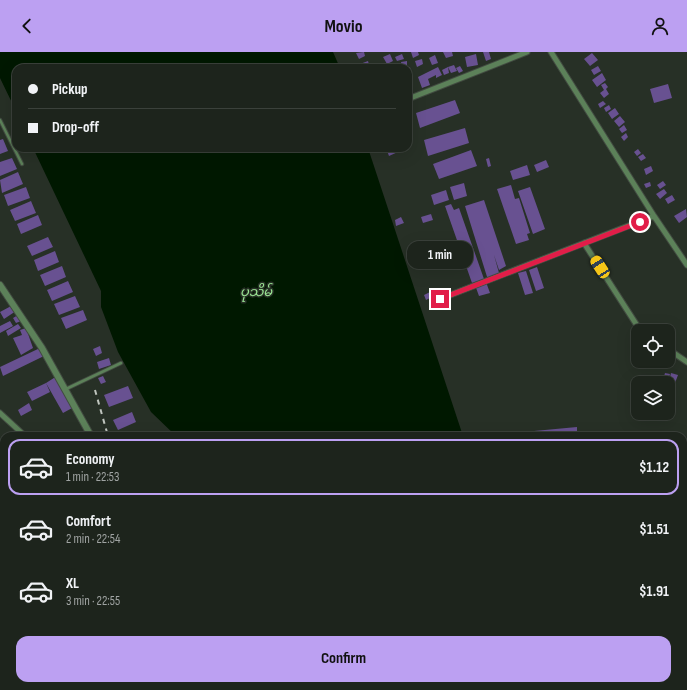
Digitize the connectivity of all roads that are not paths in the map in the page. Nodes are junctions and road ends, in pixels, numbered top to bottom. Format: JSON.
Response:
{"nodes":[{"id":1,"x":527,"y":52,"type":"edge"},
{"id":2,"x":551,"y":52,"type":"edge"},
{"id":3,"x":412,"y":97,"type":"edge"},
{"id":4,"x":0,"y":120,"type":"edge"},
{"id":5,"x":12,"y":144,"type":"edge"},
{"id":6,"x":16,"y":152,"type":"edge"},
{"id":7,"x":22,"y":164,"type":"dead end"},
{"id":8,"x":654,"y":216,"type":"junction"},
{"id":9,"x":584,"y":243,"type":"junction"},
{"id":10,"x":687,"y":264,"type":"edge"},
{"id":11,"x":0,"y":285,"type":"edge"},
{"id":12,"x":440,"y":299,"type":"dead end"},
{"id":13,"x":636,"y":324,"type":"edge"},
{"id":14,"x":675,"y":353,"type":"edge"},
{"id":15,"x":687,"y":362,"type":"edge"},
{"id":16,"x":121,"y":363,"type":"dead end"},
{"id":17,"x":66,"y":389,"type":"junction"},
{"id":18,"x":0,"y":413,"type":"edge"},
{"id":19,"x":21,"y":432,"type":"edge"},
{"id":20,"x":89,"y":432,"type":"edge"},
{"id":21,"x":687,"y":511,"type":"edge"},
{"id":22,"x":687,"y":535,"type":"edge"}],
"edges":[{"from":1,"to":3,"type":"street"},
{"from":2,"to":8,"type":"street"},
{"from":4,"to":5,"type":"lane"},
{"from":6,"to":7,"type":"lane"},
{"from":8,"to":9,"type":"street"},
{"from":8,"to":10,"type":"street"},
{"from":9,"to":12,"type":"street"},
{"from":9,"to":13,"type":"street"},
{"from":11,"to":17,"type":"street"},
{"from":14,"to":15,"type":"street"},
{"from":16,"to":17,"type":"lane"},
{"from":17,"to":20,"type":"street"},
{"from":18,"to":19,"type":"street"},
{"from":21,"to":22,"type":"street"}]}
